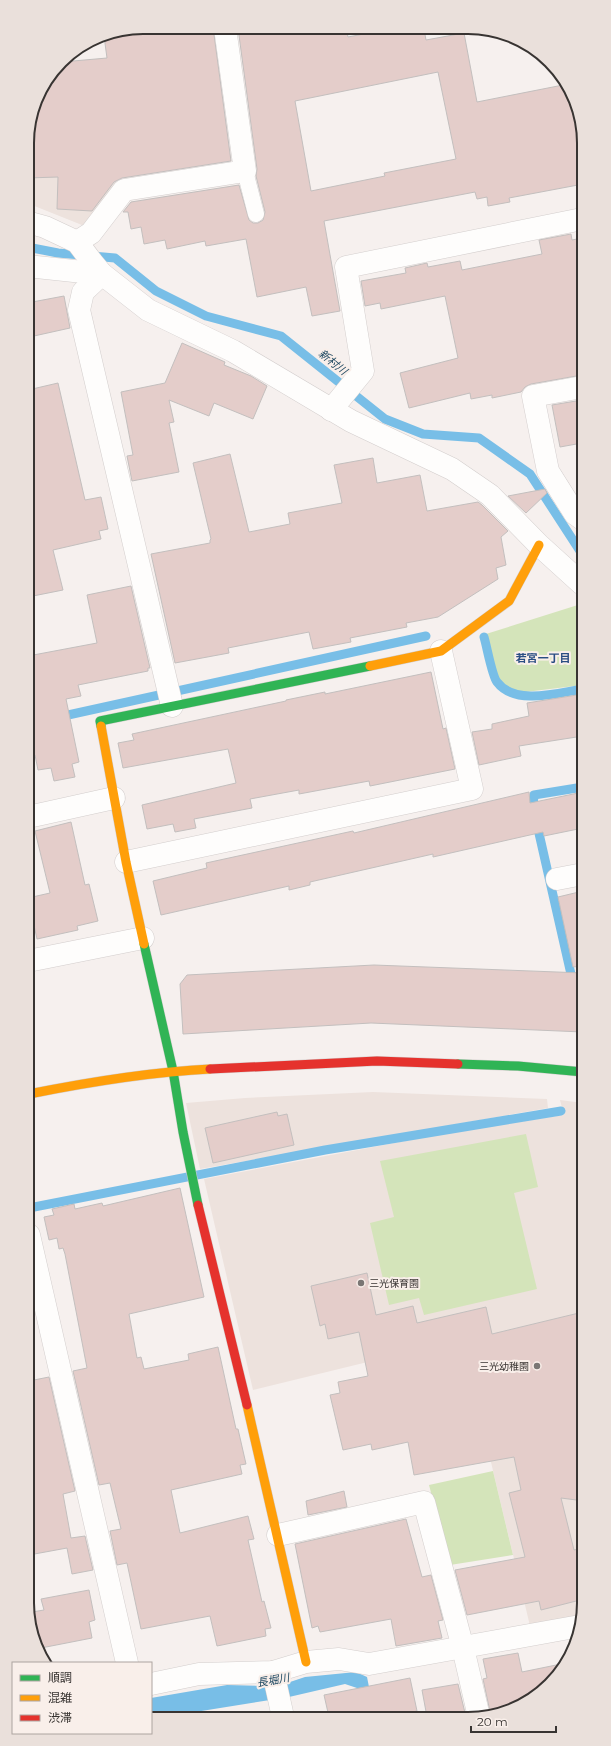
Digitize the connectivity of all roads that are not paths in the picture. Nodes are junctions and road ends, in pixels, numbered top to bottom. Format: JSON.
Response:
{"nodes":[{"id":1,"x":226,"y":34,"type":"edge"},
{"id":2,"x":245,"y":171,"type":"junction"},
{"id":3,"x":256,"y":214,"type":"dead end"},
{"id":4,"x":577,"y":220,"type":"edge"},
{"id":5,"x":34,"y":224,"type":"edge"},
{"id":6,"x":77,"y":242,"type":"junction"},
{"id":7,"x":34,"y":266,"type":"edge"},
{"id":8,"x":97,"y":268,"type":"junction"},
{"id":9,"x":577,"y":388,"type":"edge"},
{"id":10,"x":331,"y":410,"type":"junction"},
{"id":11,"x":577,"y":515,"type":"edge"},
{"id":12,"x":539,"y":545,"type":"junction"},
{"id":13,"x":577,"y":579,"type":"edge"},
{"id":14,"x":441,"y":651,"type":"junction"},
{"id":15,"x":169,"y":696,"type":"junction"},
{"id":16,"x":114,"y":798,"type":"junction"},
{"id":17,"x":34,"y":816,"type":"edge"},
{"id":18,"x":126,"y":862,"type":"junction"},
{"id":19,"x":577,"y":875,"type":"edge"},
{"id":20,"x":557,"y":879,"type":"dead end"},
{"id":21,"x":144,"y":938,"type":"junction"},
{"id":22,"x":34,"y":960,"type":"edge"},
{"id":23,"x":173,"y":1071,"type":"junction"},
{"id":24,"x":577,"y":1071,"type":"edge"},
{"id":25,"x":34,"y":1093,"type":"edge"},
{"id":26,"x":34,"y":1257,"type":"edge"},
{"id":27,"x":278,"y":1535,"type":"junction"},
{"id":28,"x":574,"y":1627,"type":"edge"},
{"id":29,"x":463,"y":1648,"type":"junction"},
{"id":30,"x":127,"y":1662,"type":"edge"},
{"id":31,"x":306,"y":1662,"type":"junction"},
{"id":32,"x":273,"y":1672,"type":"junction"},
{"id":33,"x":152,"y":1684,"type":"edge"},
{"id":34,"x":282,"y":1712,"type":"edge"},
{"id":35,"x":478,"y":1712,"type":"edge"}],
"edges":[{"from":1,"to":2,"type":"street"},
{"from":2,"to":3,"type":"lane"},
{"from":2,"to":6,"type":"street"},
{"from":4,"to":10,"type":"street"},
{"from":5,"to":6,"type":"street"},
{"from":6,"to":8,"type":"street"},
{"from":7,"to":8,"type":"street"},
{"from":8,"to":10,"type":"street"},
{"from":8,"to":15,"type":"street"},
{"from":9,"to":11,"type":"street"},
{"from":10,"to":12,"type":"street"},
{"from":12,"to":13,"type":"street"},
{"from":12,"to":14,"type":"street"},
{"from":14,"to":15,"type":"street"},
{"from":14,"to":18,"type":"street"},
{"from":15,"to":16,"type":"street"},
{"from":16,"to":17,"type":"street"},
{"from":16,"to":18,"type":"street"},
{"from":18,"to":21,"type":"street"},
{"from":19,"to":20,"type":"street"},
{"from":21,"to":22,"type":"street"},
{"from":21,"to":23,"type":"street"},
{"from":23,"to":24,"type":"street"},
{"from":23,"to":25,"type":"street"},
{"from":23,"to":27,"type":"street"},
{"from":26,"to":30,"type":"street"},
{"from":27,"to":29,"type":"street"},
{"from":27,"to":31,"type":"street"},
{"from":28,"to":29,"type":"street"},
{"from":29,"to":31,"type":"street"},
{"from":29,"to":35,"type":"street"},
{"from":31,"to":32,"type":"street"},
{"from":32,"to":33,"type":"street"},
{"from":32,"to":34,"type":"street"}]}
